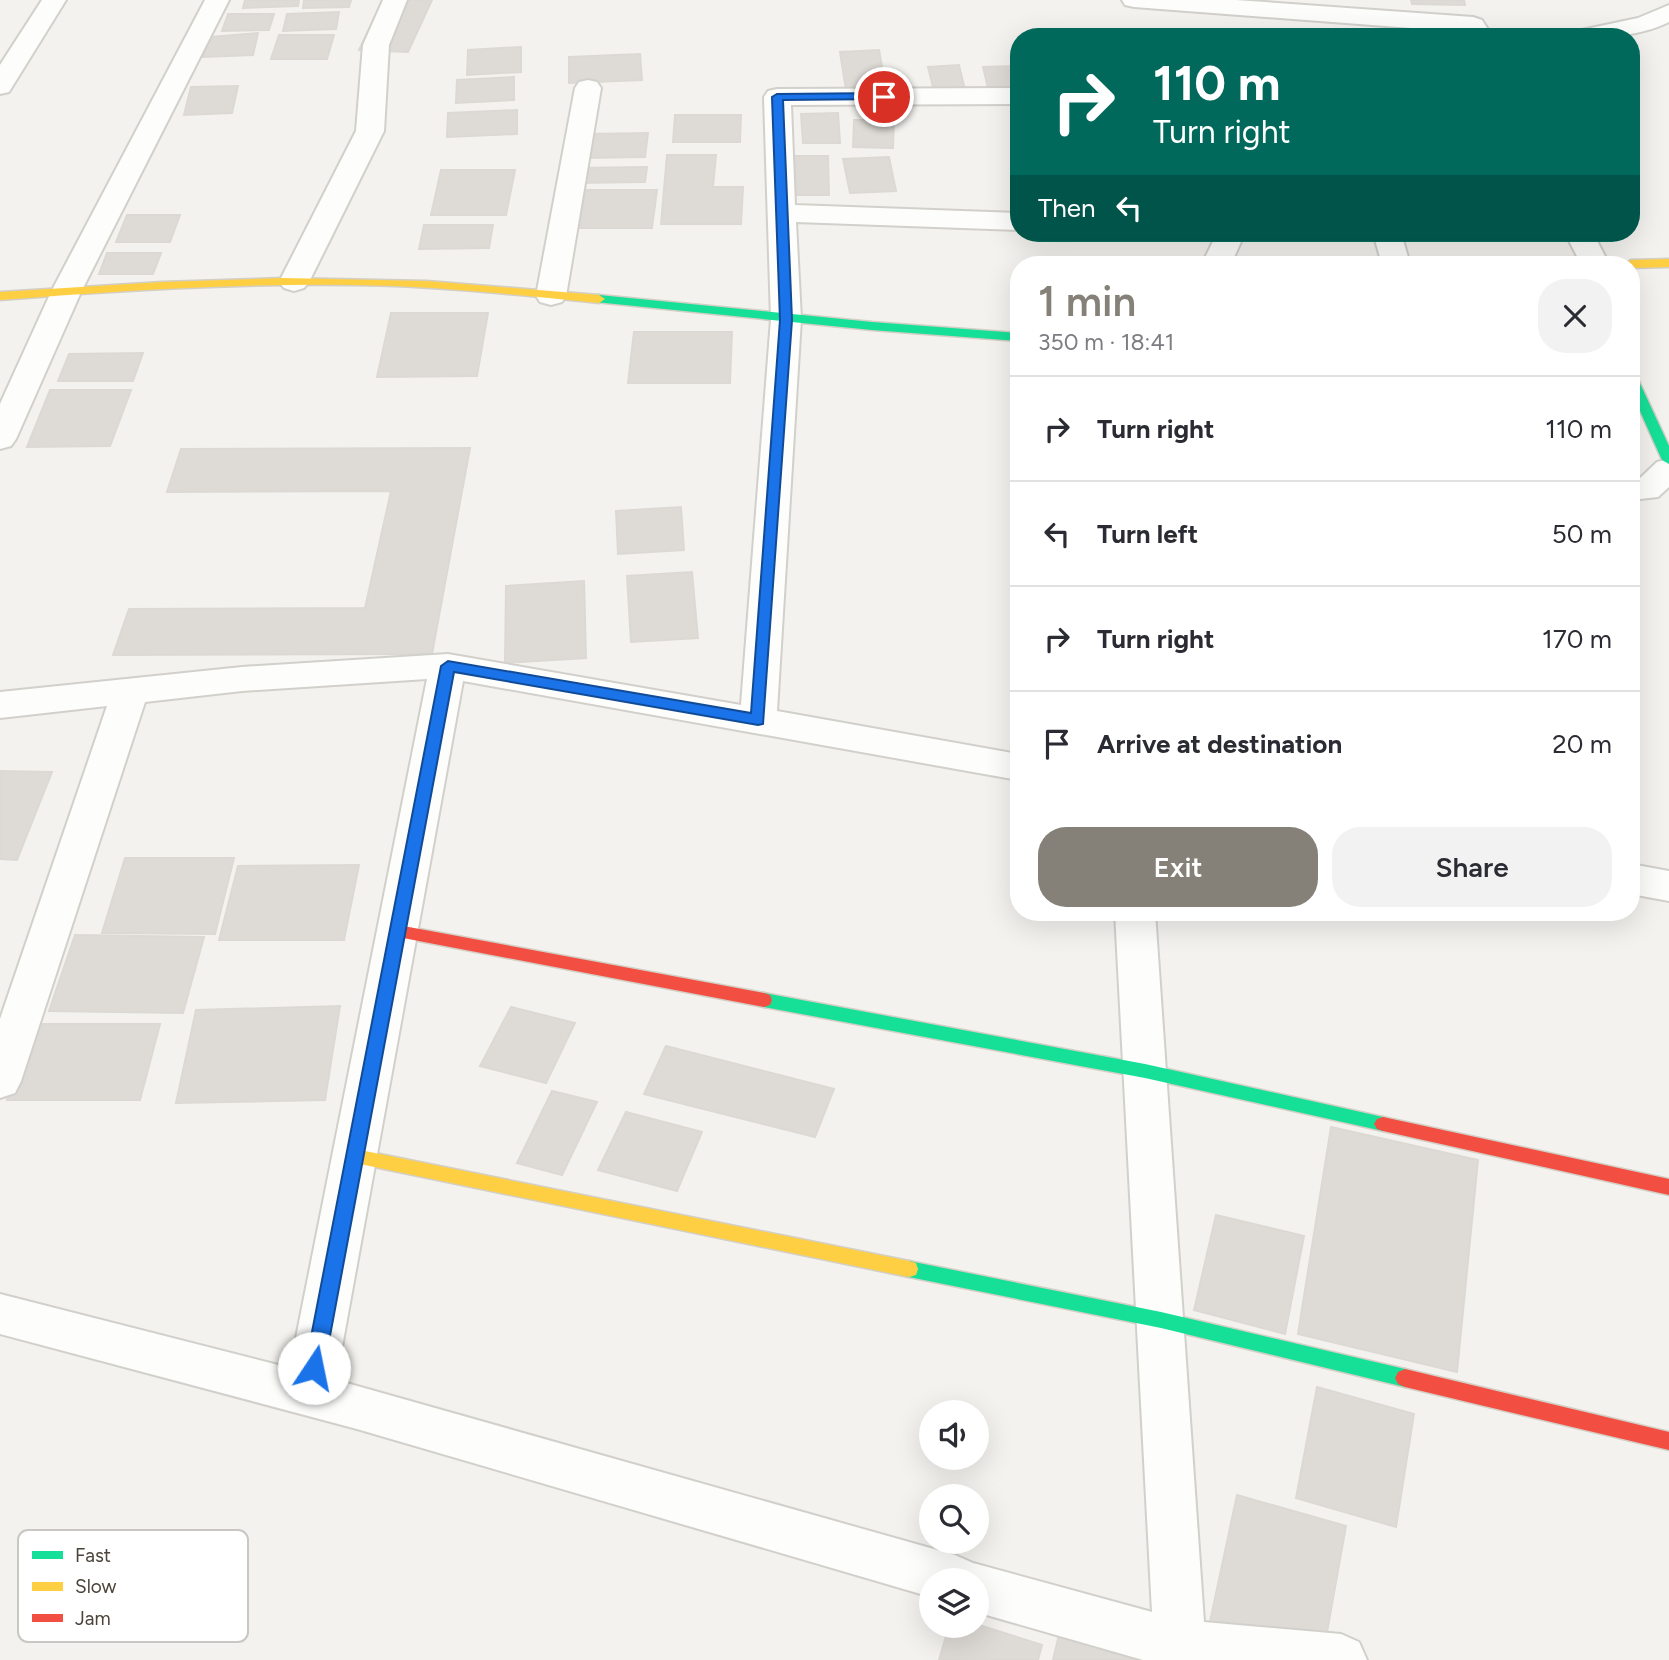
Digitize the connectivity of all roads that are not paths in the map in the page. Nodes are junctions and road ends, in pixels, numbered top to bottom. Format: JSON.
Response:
{"nodes":[{"id":1,"x":54,"y":0,"type":"edge"},
{"id":2,"x":217,"y":0,"type":"edge"},
{"id":3,"x":396,"y":0,"type":"edge"},
{"id":4,"x":1134,"y":0,"type":"edge"},
{"id":5,"x":1669,"y":13,"type":"edge"},
{"id":6,"x":1476,"y":28,"type":"edge"},
{"id":7,"x":1625,"y":28,"type":"edge"},
{"id":8,"x":0,"y":86,"type":"edge"},
{"id":9,"x":588,"y":88,"type":"dead end"},
{"id":10,"x":1010,"y":96,"type":"edge"},
{"id":11,"x":782,"y":214,"type":"junction"},
{"id":12,"x":1010,"y":222,"type":"edge"},
{"id":13,"x":1669,"y":263,"type":"edge"},
{"id":14,"x":1640,"y":264,"type":"edge"},
{"id":15,"x":294,"y":282,"type":"junction"},
{"id":16,"x":66,"y":292,"type":"junction"},
{"id":17,"x":0,"y":296,"type":"edge"},
{"id":18,"x":551,"y":296,"type":"junction"},
{"id":19,"x":786,"y":320,"type":"junction"},
{"id":20,"x":1010,"y":336,"type":"edge"},
{"id":21,"x":1640,"y":397,"type":"edge"},
{"id":22,"x":0,"y":439,"type":"edge"},
{"id":23,"x":1669,"y":460,"type":"edge"},
{"id":24,"x":1669,"y":469,"type":"edge"},
{"id":25,"x":1640,"y":490,"type":"edge"},
{"id":26,"x":448,"y":666,"type":"junction"},
{"id":27,"x":130,"y":691,"type":"junction"},
{"id":28,"x":0,"y":705,"type":"edge"},
{"id":29,"x":758,"y":720,"type":"junction"},
{"id":30,"x":1010,"y":766,"type":"edge"},
{"id":31,"x":1640,"y":881,"type":"edge"},
{"id":32,"x":1669,"y":886,"type":"edge"},
{"id":33,"x":1136,"y":921,"type":"edge"},
{"id":34,"x":398,"y":931,"type":"junction"},
{"id":35,"x":1145,"y":1071,"type":"junction"},
{"id":36,"x":0,"y":1081,"type":"edge"},
{"id":37,"x":355,"y":1156,"type":"junction"},
{"id":38,"x":1669,"y":1186,"type":"edge"},
{"id":39,"x":0,"y":1314,"type":"edge"},
{"id":40,"x":1161,"y":1320,"type":"junction"},
{"id":41,"x":310,"y":1394,"type":"junction"},
{"id":42,"x":1669,"y":1441,"type":"edge"},
{"id":43,"x":919,"y":1570,"type":"edge"},
{"id":44,"x":989,"y":1591,"type":"edge"},
{"id":45,"x":1180,"y":1646,"type":"junction"},
{"id":46,"x":1341,"y":1660,"type":"edge"}],
"edges":[{"from":1,"to":8,"type":"street"},
{"from":2,"to":16,"type":"street"},
{"from":3,"to":15,"type":"street"},
{"from":4,"to":6,"type":"street"},
{"from":5,"to":7,"type":"street"},
{"from":9,"to":18,"type":"street"},
{"from":10,"to":11,"type":"street"},
{"from":11,"to":12,"type":"street"},
{"from":11,"to":19,"type":"street"},
{"from":13,"to":14,"type":"street"},
{"from":15,"to":16,"type":"street"},
{"from":15,"to":18,"type":"street"},
{"from":16,"to":17,"type":"street"},
{"from":16,"to":22,"type":"street"},
{"from":18,"to":19,"type":"street"},
{"from":19,"to":20,"type":"street"},
{"from":19,"to":29,"type":"street"},
{"from":21,"to":23,"type":"street"},
{"from":24,"to":25,"type":"street"},
{"from":26,"to":27,"type":"street"},
{"from":26,"to":29,"type":"street"},
{"from":26,"to":34,"type":"street"},
{"from":27,"to":28,"type":"street"},
{"from":27,"to":36,"type":"street"},
{"from":29,"to":30,"type":"street"},
{"from":31,"to":32,"type":"street"},
{"from":33,"to":35,"type":"street"},
{"from":34,"to":35,"type":"street"},
{"from":34,"to":37,"type":"street"},
{"from":35,"to":38,"type":"street"},
{"from":35,"to":40,"type":"street"},
{"from":37,"to":40,"type":"street"},
{"from":37,"to":41,"type":"street"},
{"from":39,"to":41,"type":"street"},
{"from":40,"to":42,"type":"street"},
{"from":40,"to":45,"type":"street"},
{"from":41,"to":43,"type":"street"},
{"from":44,"to":45,"type":"street"},
{"from":45,"to":46,"type":"street"}]}
